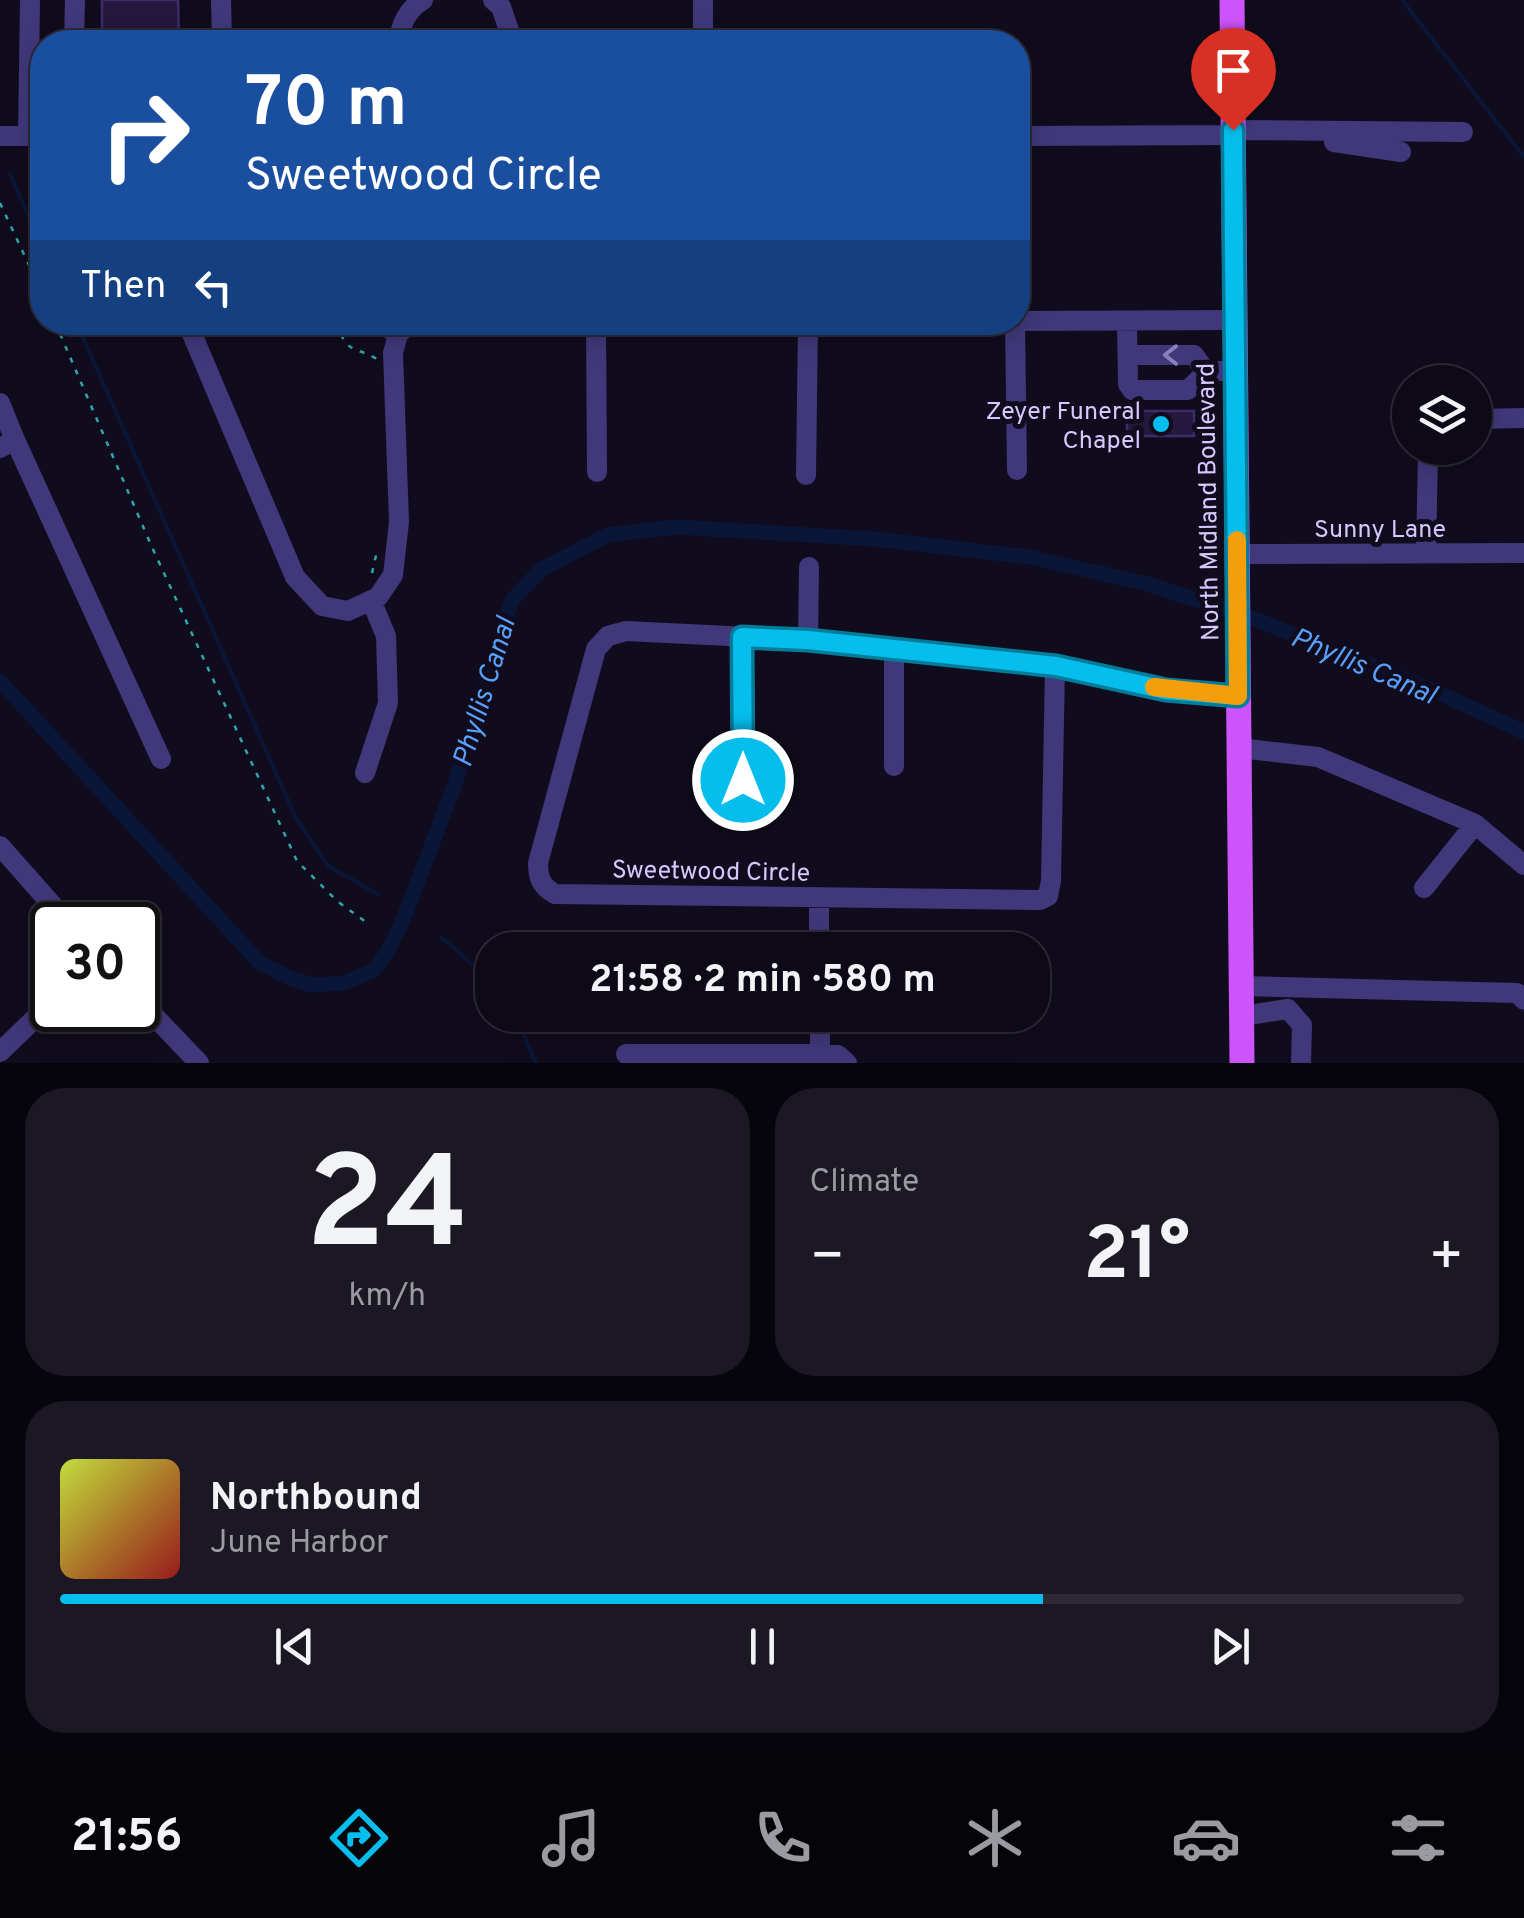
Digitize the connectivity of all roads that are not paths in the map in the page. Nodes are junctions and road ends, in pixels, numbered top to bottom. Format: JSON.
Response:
{"nodes":[{"id":1,"x":30,"y":0,"type":"edge"},
{"id":2,"x":75,"y":0,"type":"edge"},
{"id":3,"x":221,"y":0,"type":"edge"},
{"id":4,"x":423,"y":0,"type":"edge"},
{"id":5,"x":493,"y":0,"type":"edge"},
{"id":6,"x":703,"y":0,"type":"edge"},
{"id":7,"x":1232,"y":0,"type":"edge"},
{"id":8,"x":31,"y":30,"type":"edge"},
{"id":9,"x":74,"y":30,"type":"edge"},
{"id":10,"x":222,"y":30,"type":"edge"},
{"id":11,"x":401,"y":30,"type":"edge"},
{"id":12,"x":508,"y":30,"type":"edge"},
{"id":13,"x":703,"y":30,"type":"edge"},
{"id":14,"x":1463,"y":132,"type":"dead end"},
{"id":15,"x":0,"y":136,"type":"edge"},
{"id":16,"x":30,"y":136,"type":"edge"},
{"id":17,"x":1030,"y":136,"type":"edge"},
{"id":18,"x":1233,"y":136,"type":"junction"},
{"id":19,"x":1401,"y":152,"type":"dead end"},
{"id":20,"x":1235,"y":320,"type":"junction"},
{"id":21,"x":1127,"y":321,"type":"junction"},
{"id":22,"x":1030,"y":322,"type":"edge"},
{"id":23,"x":194,"y":335,"type":"edge"},
{"id":24,"x":398,"y":335,"type":"edge"},
{"id":25,"x":596,"y":335,"type":"edge"},
{"id":26,"x":808,"y":335,"type":"edge"},
{"id":27,"x":1016,"y":335,"type":"edge"},
{"id":28,"x":1128,"y":355,"type":"junction"},
{"id":29,"x":1235,"y":370,"type":"junction"},
{"id":30,"x":1206,"y":372,"type":"junction"},
{"id":31,"x":0,"y":403,"type":"edge"},
{"id":32,"x":1524,"y":418,"type":"edge"},
{"id":33,"x":1492,"y":419,"type":"edge"},
{"id":34,"x":7,"y":444,"type":"edge"},
{"id":35,"x":1428,"y":465,"type":"edge"},
{"id":36,"x":1017,"y":470,"type":"dead end"},
{"id":37,"x":596,"y":472,"type":"dead end"},
{"id":38,"x":806,"y":475,"type":"dead end"},
{"id":39,"x":1426,"y":553,"type":"junction"},
{"id":40,"x":1524,"y":553,"type":"edge"},
{"id":41,"x":1237,"y":554,"type":"junction"},
{"id":42,"x":809,"y":567,"type":"dead end"},
{"id":43,"x":370,"y":593,"type":"junction"},
{"id":44,"x":742,"y":637,"type":"junction"},
{"id":45,"x":808,"y":640,"type":"junction"},
{"id":46,"x":894,"y":650,"type":"junction"},
{"id":47,"x":1056,"y":666,"type":"junction"},
{"id":48,"x":1238,"y":696,"type":"junction"},
{"id":49,"x":1239,"y":748,"type":"junction"},
{"id":50,"x":161,"y":759,"type":"dead end"},
{"id":51,"x":894,"y":766,"type":"dead end"},
{"id":52,"x":365,"y":774,"type":"dead end"},
{"id":53,"x":743,"y":780,"type":"dead end"},
{"id":54,"x":1475,"y":824,"type":"junction"},
{"id":55,"x":0,"y":846,"type":"edge"},
{"id":56,"x":1524,"y":865,"type":"edge"},
{"id":57,"x":1424,"y":888,"type":"dead end"},
{"id":58,"x":819,"y":897,"type":"junction"},
{"id":59,"x":50,"y":902,"type":"edge"},
{"id":60,"x":820,"y":932,"type":"edge"},
{"id":61,"x":1242,"y":986,"type":"junction"},
{"id":62,"x":1524,"y":1000,"type":"edge"},
{"id":63,"x":1242,"y":1016,"type":"junction"},
{"id":64,"x":160,"y":1021,"type":"edge"},
{"id":65,"x":30,"y":1023,"type":"edge"},
{"id":66,"x":820,"y":1032,"type":"edge"},
{"id":67,"x":0,"y":1052,"type":"edge"},
{"id":68,"x":626,"y":1054,"type":"dead end"},
{"id":69,"x":820,"y":1054,"type":"junction"},
{"id":70,"x":691,"y":1059,"type":"edge"},
{"id":71,"x":200,"y":1063,"type":"edge"},
{"id":72,"x":847,"y":1063,"type":"edge"},
{"id":73,"x":1242,"y":1063,"type":"edge"},
{"id":74,"x":1301,"y":1063,"type":"edge"}],
"edges":[{"from":1,"to":8,"type":"street"},
{"from":2,"to":9,"type":"street"},
{"from":3,"to":10,"type":"street"},
{"from":4,"to":11,"type":"street"},
{"from":5,"to":12,"type":"street"},
{"from":6,"to":13,"type":"street"},
{"from":7,"to":18,"type":"main road","name":"North Midland Boulevard"},
{"from":14,"to":18,"type":"street"},
{"from":15,"to":16,"type":"street"},
{"from":17,"to":18,"type":"street"},
{"from":18,"to":19,"type":"street"},
{"from":18,"to":20,"type":"main road","name":"North Midland Boulevard"},
{"from":20,"to":21,"type":"street"},
{"from":20,"to":29,"type":"main road","name":"North Midland Boulevard"},
{"from":21,"to":22,"type":"street"},
{"from":21,"to":28,"type":"street"},
{"from":23,"to":43,"type":"street"},
{"from":24,"to":43,"type":"street"},
{"from":25,"to":37,"type":"street"},
{"from":26,"to":38,"type":"street"},
{"from":27,"to":36,"type":"street"},
{"from":30,"to":28,"type":"street","one_way":true},
{"from":28,"to":30,"type":"street"},
{"from":29,"to":30,"type":"street"},
{"from":29,"to":41,"type":"main road","name":"North Midland Boulevard"},
{"from":31,"to":34,"type":"street"},
{"from":32,"to":33,"type":"street"},
{"from":34,"to":50,"type":"street"},
{"from":35,"to":39,"type":"street"},
{"from":39,"to":40,"type":"street","name":"Sunny Lane"},
{"from":39,"to":41,"type":"street","name":"Sunny Lane"},
{"from":41,"to":48,"type":"main road","name":"North Midland Boulevard"},
{"from":42,"to":45,"type":"street"},
{"from":43,"to":52,"type":"street"},
{"from":44,"to":45,"type":"street","name":"Sweetwood Circle"},
{"from":44,"to":53,"type":"street"},
{"from":44,"to":58,"type":"street","name":"Sweetwood Circle"},
{"from":45,"to":46,"type":"street","name":"Sweetwood Circle"},
{"from":46,"to":47,"type":"street","name":"Sweetwood Circle"},
{"from":46,"to":51,"type":"street"},
{"from":47,"to":48,"type":"street","name":"Sweetwood Circle"},
{"from":47,"to":58,"type":"street","name":"Sweetwood Circle"},
{"from":48,"to":49,"type":"main road","name":"North Midland Boulevard"},
{"from":49,"to":54,"type":"street"},
{"from":49,"to":61,"type":"main road","name":"North Midland Boulevard"},
{"from":54,"to":56,"type":"street"},
{"from":54,"to":57,"type":"street"},
{"from":55,"to":59,"type":"street"},
{"from":58,"to":60,"type":"street"},
{"from":61,"to":62,"type":"street"},
{"from":61,"to":63,"type":"main road","name":"North Midland Boulevard"},
{"from":63,"to":73,"type":"main road","name":"North Midland Boulevard"},
{"from":63,"to":74,"type":"street"},
{"from":64,"to":71,"type":"street"},
{"from":65,"to":67,"type":"street"},
{"from":66,"to":69,"type":"street"},
{"from":68,"to":70,"type":"street"},
{"from":69,"to":70,"type":"street"},
{"from":69,"to":72,"type":"street"}]}
